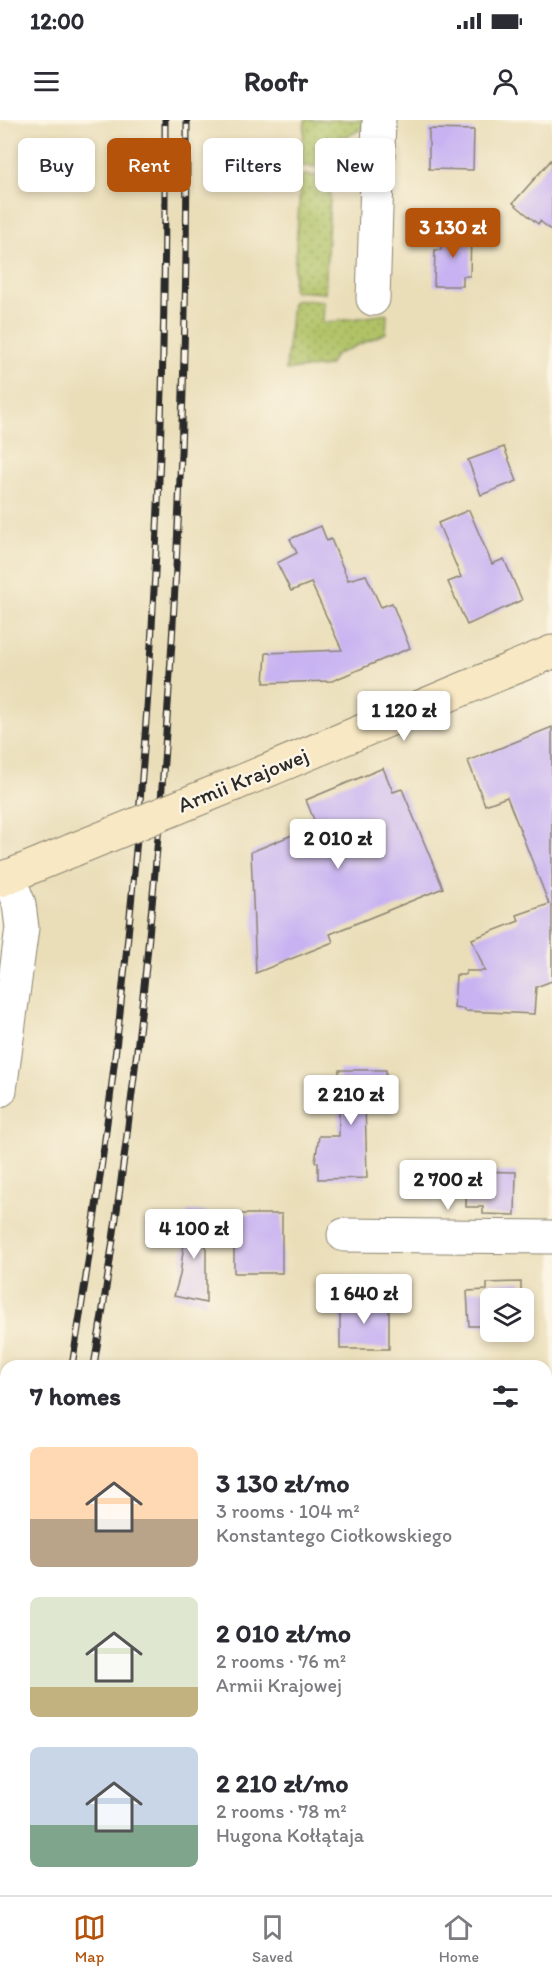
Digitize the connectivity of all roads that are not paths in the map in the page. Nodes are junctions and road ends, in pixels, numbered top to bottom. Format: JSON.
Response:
{"nodes":[{"id":1,"x":379,"y":120,"type":"edge"},
{"id":2,"x":373,"y":299,"type":"dead end"},
{"id":3,"x":552,"y":652,"type":"edge"},
{"id":4,"x":3,"y":872,"type":"edge"},
{"id":5,"x":0,"y":1090,"type":"edge"},
{"id":6,"x":344,"y":1235,"type":"dead end"},
{"id":7,"x":552,"y":1237,"type":"edge"}],
"edges":[{"from":1,"to":2,"type":"street"},
{"from":3,"to":4,"type":"main road","name":"Armii Krajowej","bridge":true},
{"from":4,"to":5,"type":"street"},
{"from":6,"to":7,"type":"street"}]}
